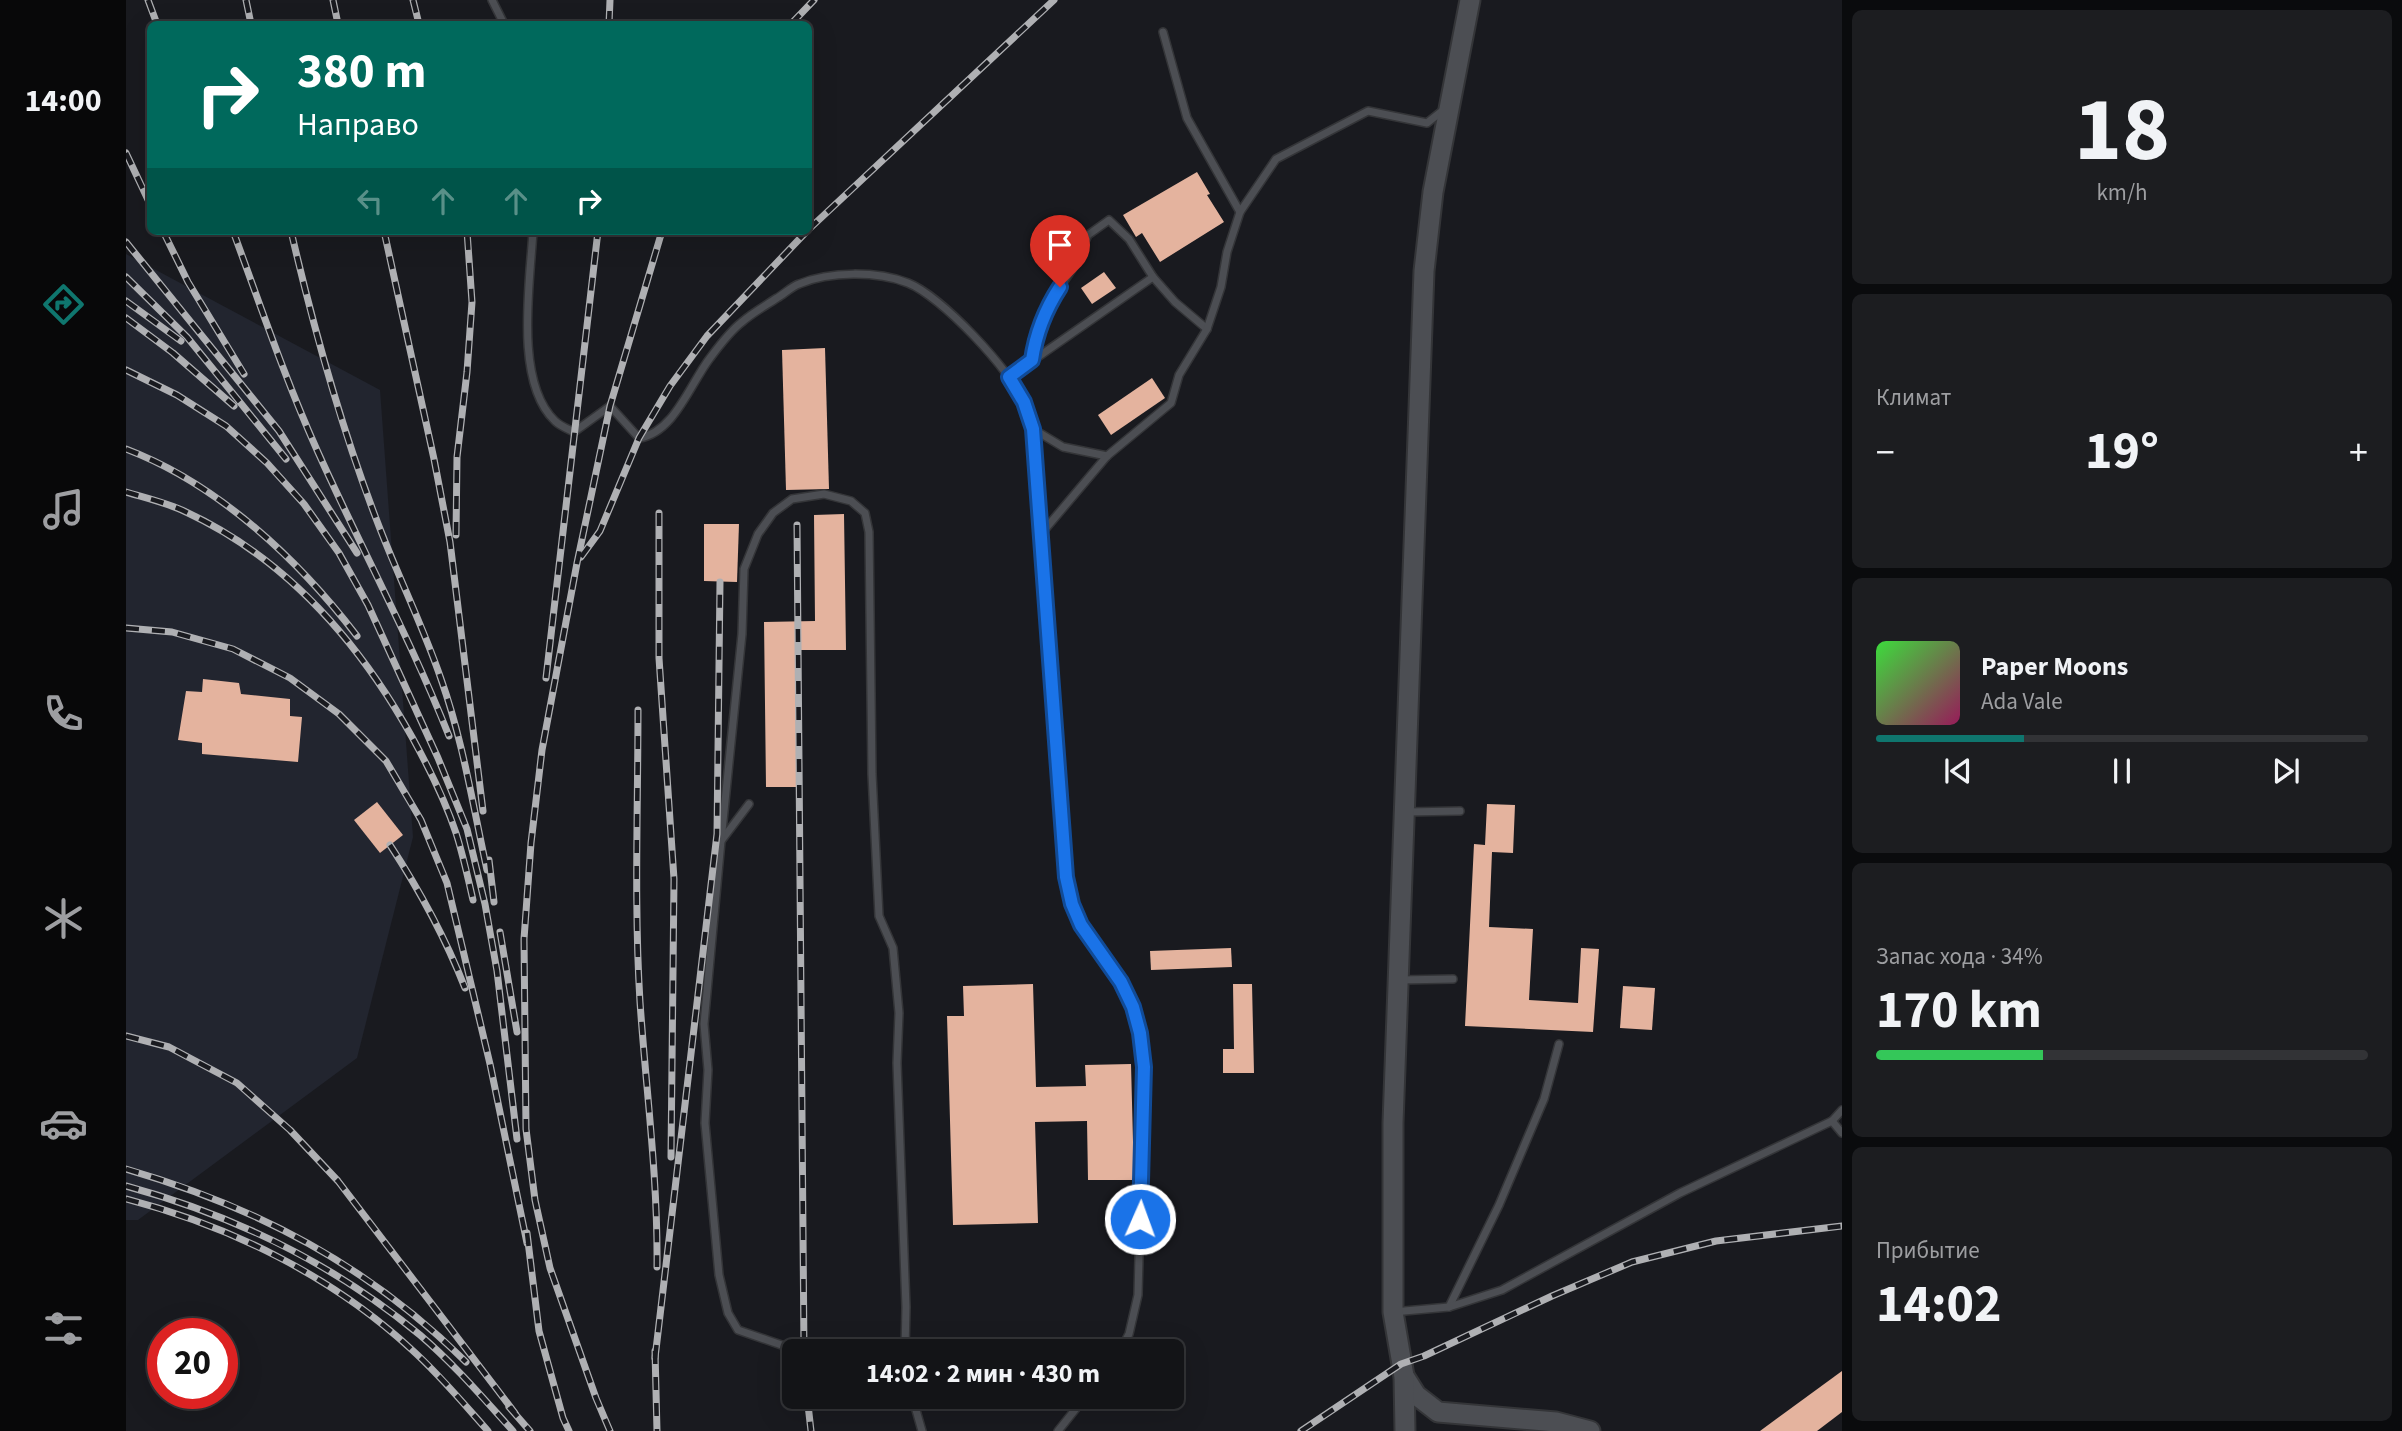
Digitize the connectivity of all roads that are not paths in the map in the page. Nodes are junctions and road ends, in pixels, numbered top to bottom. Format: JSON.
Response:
{"nodes":[{"id":1,"x":492,"y":0,"type":"edge"},
{"id":2,"x":1470,"y":0,"type":"edge"},
{"id":3,"x":502,"y":21,"type":"edge"},
{"id":4,"x":1163,"y":32,"type":"dead end"},
{"id":5,"x":1450,"y":104,"type":"junction"},
{"id":6,"x":1240,"y":212,"type":"junction"},
{"id":7,"x":533,"y":235,"type":"edge"},
{"id":8,"x":1153,"y":277,"type":"junction"},
{"id":9,"x":1207,"y":330,"type":"junction"},
{"id":10,"x":1032,"y":360,"type":"junction"},
{"id":11,"x":1009,"y":377,"type":"junction"},
{"id":12,"x":1033,"y":429,"type":"junction"},
{"id":13,"x":1107,"y":456,"type":"junction"},
{"id":14,"x":1041,"y":535,"type":"junction"},
{"id":15,"x":749,"y":804,"type":"dead end"},
{"id":16,"x":1460,"y":811,"type":"dead end"},
{"id":17,"x":1405,"y":812,"type":"junction"},
{"id":18,"x":721,"y":841,"type":"junction"},
{"id":19,"x":1398,"y":979,"type":"junction"},
{"id":20,"x":1453,"y":979,"type":"dead end"},
{"id":21,"x":1559,"y":1044,"type":"dead end"},
{"id":22,"x":1842,"y":1110,"type":"edge"},
{"id":23,"x":1832,"y":1121,"type":"junction"},
{"id":24,"x":1842,"y":1133,"type":"edge"},
{"id":25,"x":1450,"y":1307,"type":"junction"},
{"id":26,"x":1392,"y":1312,"type":"junction"},
{"id":27,"x":905,"y":1339,"type":"edge"},
{"id":28,"x":1126,"y":1339,"type":"edge"},
{"id":29,"x":782,"y":1345,"type":"edge"},
{"id":30,"x":1404,"y":1376,"type":"junction"},
{"id":31,"x":916,"y":1409,"type":"edge"},
{"id":32,"x":1076,"y":1409,"type":"edge"},
{"id":33,"x":922,"y":1431,"type":"edge"},
{"id":34,"x":1058,"y":1431,"type":"edge"},
{"id":35,"x":1405,"y":1431,"type":"edge"},
{"id":36,"x":1590,"y":1431,"type":"edge"}],
"edges":[{"from":1,"to":3,"type":"lane"},
{"from":2,"to":5,"type":"main road"},
{"from":4,"to":6,"type":"lane"},
{"from":5,"to":6,"type":"lane"},
{"from":5,"to":17,"type":"main road"},
{"from":6,"to":9,"type":"lane"},
{"from":7,"to":11,"type":"lane"},
{"from":8,"to":9,"type":"lane"},
{"from":8,"to":10,"type":"lane"},
{"from":8,"to":10,"type":"lane"},
{"from":9,"to":13,"type":"lane"},
{"from":10,"to":11,"type":"lane"},
{"from":11,"to":12,"type":"lane"},
{"from":12,"to":13,"type":"lane"},
{"from":12,"to":14,"type":"lane"},
{"from":13,"to":14,"type":"lane"},
{"from":14,"to":28,"type":"lane"},
{"from":15,"to":18,"type":"lane"},
{"from":16,"to":17,"type":"lane"},
{"from":17,"to":19,"type":"main road"},
{"from":18,"to":27,"type":"lane"},
{"from":18,"to":29,"type":"lane"},
{"from":19,"to":20,"type":"lane"},
{"from":19,"to":26,"type":"main road"},
{"from":21,"to":25,"type":"lane"},
{"from":22,"to":23,"type":"lane"},
{"from":23,"to":24,"type":"lane"},
{"from":23,"to":25,"type":"lane"},
{"from":25,"to":26,"type":"lane"},
{"from":26,"to":30,"type":"main road"},
{"from":30,"to":35,"type":"main road"},
{"from":30,"to":36,"type":"main road"},
{"from":31,"to":33,"type":"lane"},
{"from":32,"to":34,"type":"lane"}]}
